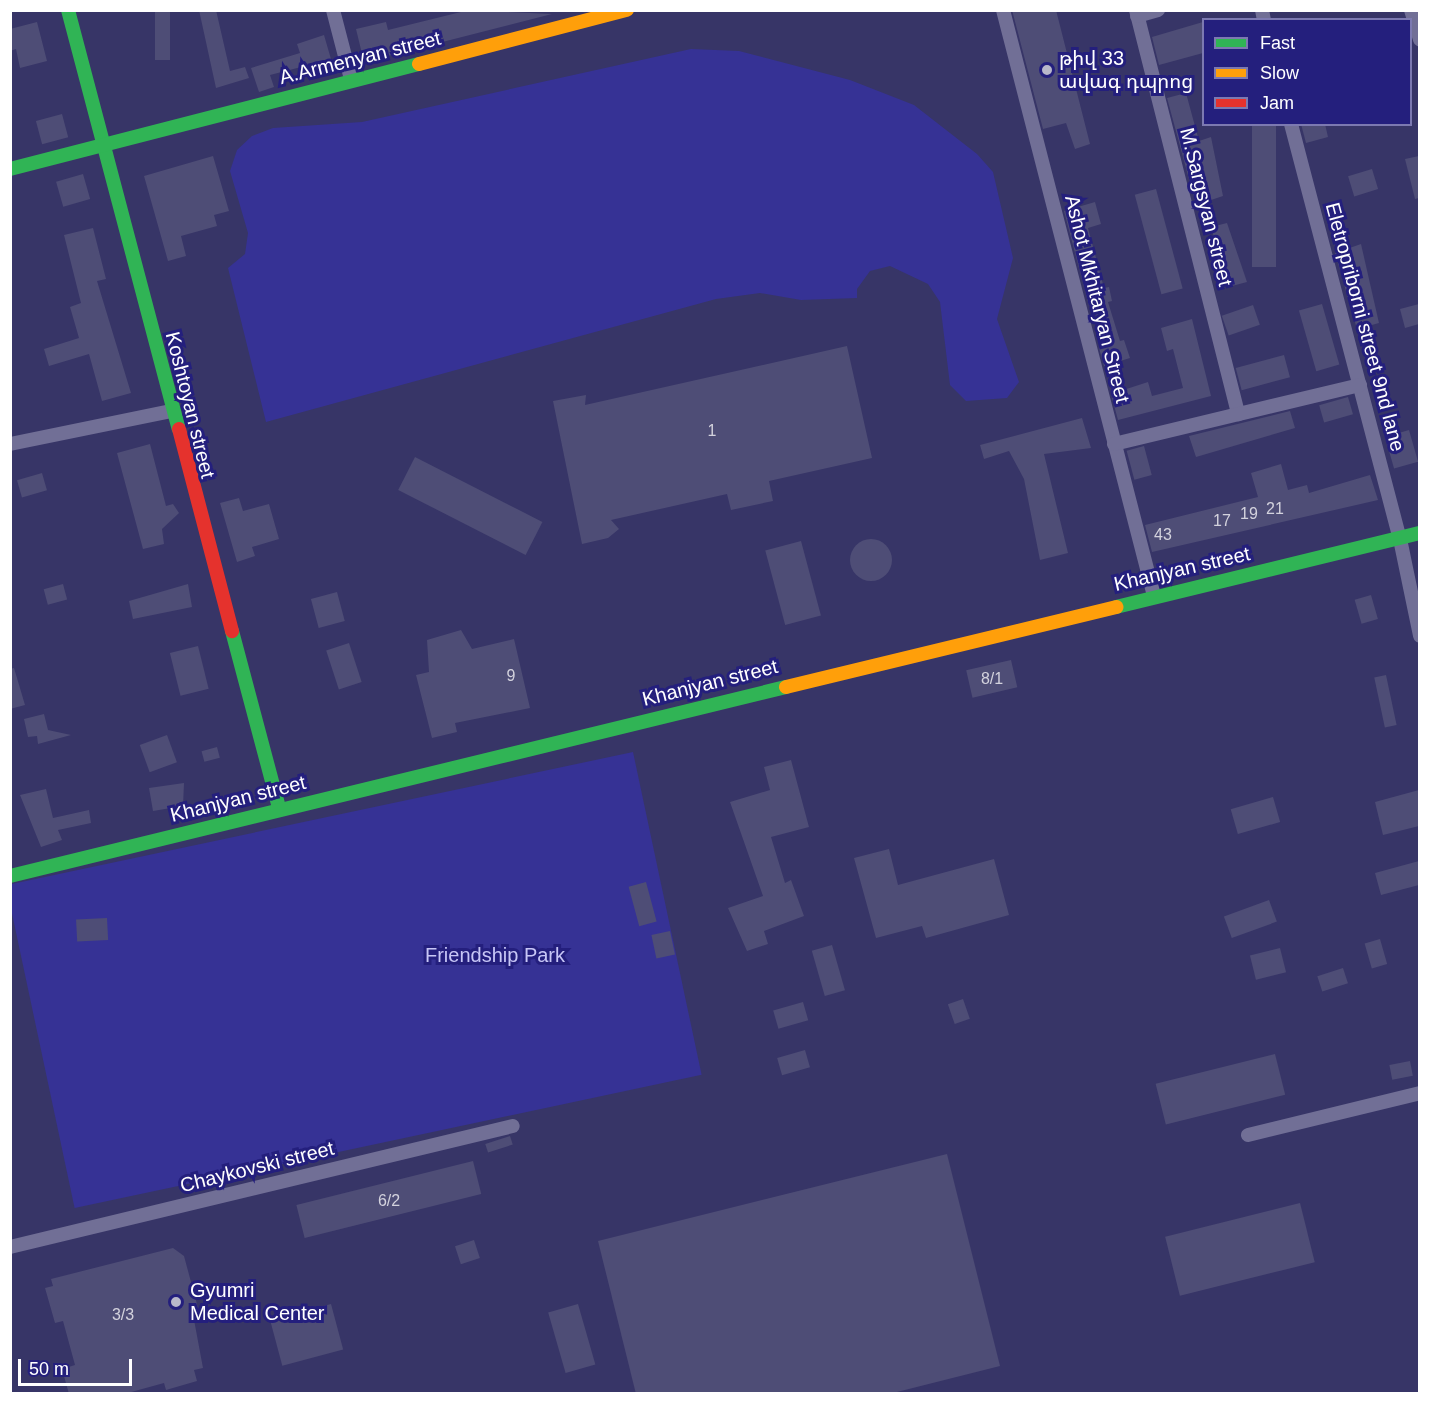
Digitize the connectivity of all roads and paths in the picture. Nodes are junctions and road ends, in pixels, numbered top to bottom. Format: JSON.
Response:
{"nodes":[{"id":1,"x":68,"y":10,"type":"edge"},
{"id":2,"x":333,"y":10,"type":"edge"},
{"id":3,"x":627,"y":10,"type":"edge"},
{"id":4,"x":1003,"y":10,"type":"edge"},
{"id":5,"x":1158,"y":10,"type":"edge"},
{"id":6,"x":1411,"y":10,"type":"edge"},
{"id":7,"x":1136,"y":13,"type":"edge"},
{"id":8,"x":1419,"y":40,"type":"edge"},
{"id":9,"x":351,"y":79,"type":"junction"},
{"id":10,"x":1293,"y":126,"type":"edge"},
{"id":11,"x":103,"y":147,"type":"junction"},
{"id":12,"x":10,"y":169,"type":"edge"},
{"id":13,"x":1360,"y":385,"type":"junction"},
{"id":14,"x":171,"y":411,"type":"junction"},
{"id":15,"x":1238,"y":414,"type":"junction"},
{"id":16,"x":10,"y":444,"type":"edge"},
{"id":17,"x":1114,"y":444,"type":"junction"},
{"id":18,"x":1419,"y":533,"type":"edge"},
{"id":19,"x":1400,"y":538,"type":"junction"},
{"id":20,"x":1154,"y":596,"type":"junction"},
{"id":21,"x":1419,"y":636,"type":"edge"},
{"id":22,"x":279,"y":808,"type":"junction"},
{"id":23,"x":10,"y":876,"type":"edge"},
{"id":24,"x":1419,"y":1094,"type":"edge"},
{"id":25,"x":513,"y":1126,"type":"dead end"},
{"id":26,"x":1248,"y":1135,"type":"dead end"},
{"id":27,"x":10,"y":1247,"type":"edge"}],
"edges":[{"from":1,"to":11,"type":"street","name":"Koshtoyan street"},
{"from":2,"to":9,"type":"street"},
{"from":3,"to":9,"type":"street","name":"A.Armenyan street"},
{"from":4,"to":17,"type":"street","name":"Ashot Mkhitaryan Street"},
{"from":5,"to":7,"type":"street"},
{"from":6,"to":8,"type":"street"},
{"from":7,"to":15,"type":"street","name":"M.Sargsyan street"},
{"from":9,"to":11,"type":"street","name":"A.Armenyan street"},
{"from":10,"to":13,"type":"street","name":"Eletropriborni street 9nd lane"},
{"from":11,"to":12,"type":"street","name":"A.Armenyan street"},
{"from":11,"to":14,"type":"street","name":"Koshtoyan street"},
{"from":13,"to":15,"type":"street"},
{"from":13,"to":19,"type":"street","name":"Eletropriborni street 9nd lane"},
{"from":14,"to":16,"type":"street"},
{"from":14,"to":22,"type":"street","name":"Koshtoyan street"},
{"from":15,"to":17,"type":"street"},
{"from":17,"to":20,"type":"street","name":"Ashot Mkhitaryan Street"},
{"from":18,"to":19,"type":"street","name":"Khanjyan street"},
{"from":19,"to":20,"type":"street","name":"Khanjyan street"},
{"from":19,"to":21,"type":"street","name":"Eletropriborni street 9nd lane"},
{"from":20,"to":22,"type":"street","name":"Khanjyan street"},
{"from":22,"to":23,"type":"street","name":"Khanjyan street"},
{"from":24,"to":26,"type":"street"},
{"from":25,"to":27,"type":"street","name":"Chaykovski street"}]}
